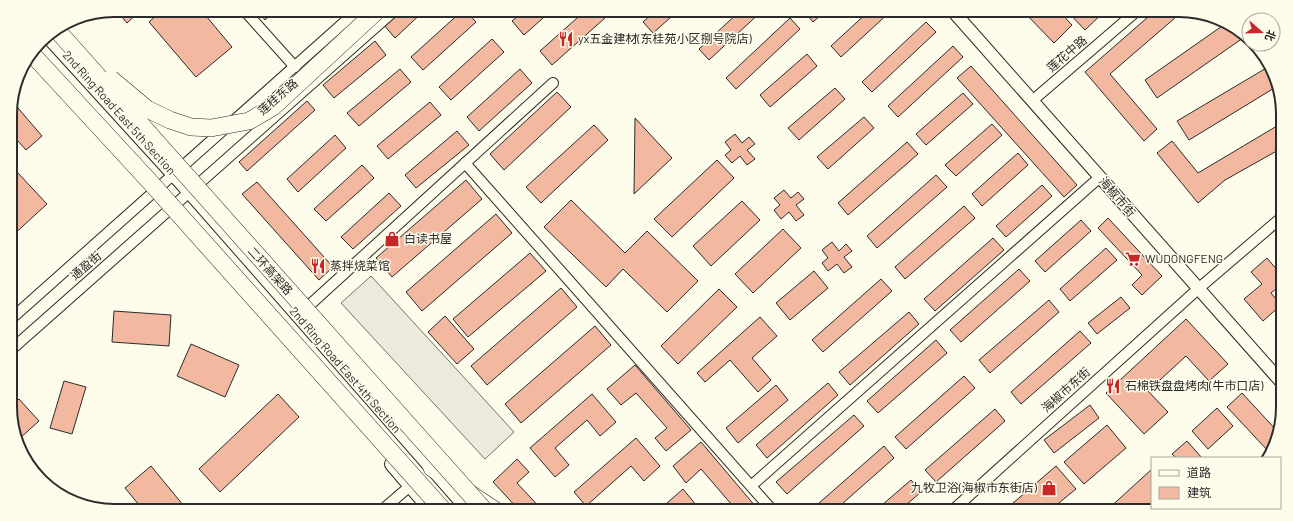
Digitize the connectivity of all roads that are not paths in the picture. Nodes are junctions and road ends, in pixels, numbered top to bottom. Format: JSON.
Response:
{"nodes":[{"id":1,"x":250,"y":17,"type":"edge"},
{"id":2,"x":350,"y":17,"type":"edge"},
{"id":3,"x":370,"y":17,"type":"edge"},
{"id":4,"x":387,"y":17,"type":"edge"},
{"id":5,"x":958,"y":17,"type":"edge"},
{"id":6,"x":1130,"y":17,"type":"edge"},
{"id":7,"x":60,"y":33,"type":"edge"},
{"id":8,"x":60,"y":33,"type":"edge"},
{"id":9,"x":51,"y":40,"type":"edge"},
{"id":10,"x":41,"y":51,"type":"edge"},
{"id":11,"x":35,"y":57,"type":"edge"},
{"id":12,"x":295,"y":67,"type":"junction"},
{"id":13,"x":553,"y":83,"type":"dead end"},
{"id":14,"x":1032,"y":101,"type":"junction"},
{"id":15,"x":465,"y":163,"type":"junction"},
{"id":16,"x":174,"y":175,"type":"junction"},
{"id":17,"x":1100,"y":177,"type":"junction"},
{"id":18,"x":162,"y":186,"type":"junction"},
{"id":19,"x":190,"y":192,"type":"junction"},
{"id":20,"x":177,"y":203,"type":"junction"},
{"id":21,"x":1276,"y":222,"type":"edge"},
{"id":22,"x":1198,"y":289,"type":"junction"},
{"id":23,"x":17,"y":314,"type":"edge"},
{"id":24,"x":298,"y":316,"type":"junction"},
{"id":25,"x":17,"y":345,"type":"edge"},
{"id":26,"x":1276,"y":376,"type":"edge"},
{"id":27,"x":432,"y":468,"type":"junction"},
{"id":28,"x":414,"y":484,"type":"junction"},
{"id":29,"x":751,"y":486,"type":"junction"},
{"id":30,"x":390,"y":504,"type":"edge"},
{"id":31,"x":427,"y":504,"type":"edge"},
{"id":32,"x":433,"y":504,"type":"edge"},
{"id":33,"x":436,"y":504,"type":"edge"},
{"id":34,"x":464,"y":504,"type":"edge"},
{"id":35,"x":479,"y":504,"type":"edge"},
{"id":36,"x":486,"y":504,"type":"edge"},
{"id":37,"x":767,"y":504,"type":"edge"},
{"id":38,"x":960,"y":504,"type":"edge"}],
"edges":[{"from":1,"to":12,"type":"street"},
{"from":2,"to":12,"type":"street","name":"莲桂东路"},
{"from":3,"to":7,"type":"highway","bridge":true},
{"from":4,"to":19,"type":"street","name":"莲桂东路"},
{"from":5,"to":14,"type":"street","name":"海椒市街"},
{"from":6,"to":14,"type":"street","name":"莲花中路"},
{"from":8,"to":35,"type":"highway","name":"二环高架路","bridge":true},
{"from":9,"to":16,"type":"main road","name":"2nd Ring Road East 5th Section"},
{"from":10,"to":18,"type":"main road","name":"2nd Ring Road East 5th Section"},
{"from":11,"to":28,"type":"highway","bridge":true},
{"from":12,"to":16,"type":"street","name":"莲桂东路"},
{"from":13,"to":15,"type":"street"},
{"from":14,"to":17,"type":"street","name":"海椒市街"},
{"from":15,"to":24,"type":"street"},
{"from":15,"to":29,"type":"street"},
{"from":16,"to":18,"type":"street","name":"莲桂东路"},
{"from":16,"to":19,"type":"main road","name":"2nd Ring Road East 5th Section"},
{"from":17,"to":22,"type":"street","name":"海椒市街"},
{"from":17,"to":29,"type":"street"},
{"from":18,"to":20,"type":"main road","name":"2nd Ring Road East 5th Section"},
{"from":18,"to":23,"type":"street","name":"通盈街"},
{"from":19,"to":20,"type":"street","name":"莲桂东路"},
{"from":19,"to":24,"type":"main road","name":"2nd Ring Road East 4th Section"},
{"from":20,"to":25,"type":"street","name":"通盈街"},
{"from":20,"to":28,"type":"main road","name":"2nd Ring Road East 4th Section"},
{"from":21,"to":22,"type":"street","name":"海椒市东街"},
{"from":22,"to":26,"type":"street","name":"海椒市街"},
{"from":22,"to":38,"type":"street","name":"海椒市东街"},
{"from":24,"to":27,"type":"main road","name":"2nd Ring Road East 4th Section"},
{"from":27,"to":34,"type":"main road","name":"2nd Ring Road East 4th Section"},
{"from":27,"to":36,"type":"highway"},
{"from":28,"to":30,"type":"street"},
{"from":28,"to":31,"type":"main road","name":"2nd Ring Road East 4th Section"},
{"from":28,"to":32,"type":"highway","bridge":true},
{"from":28,"to":33,"type":"highway","bridge":true},
{"from":29,"to":37,"type":"street"}]}
